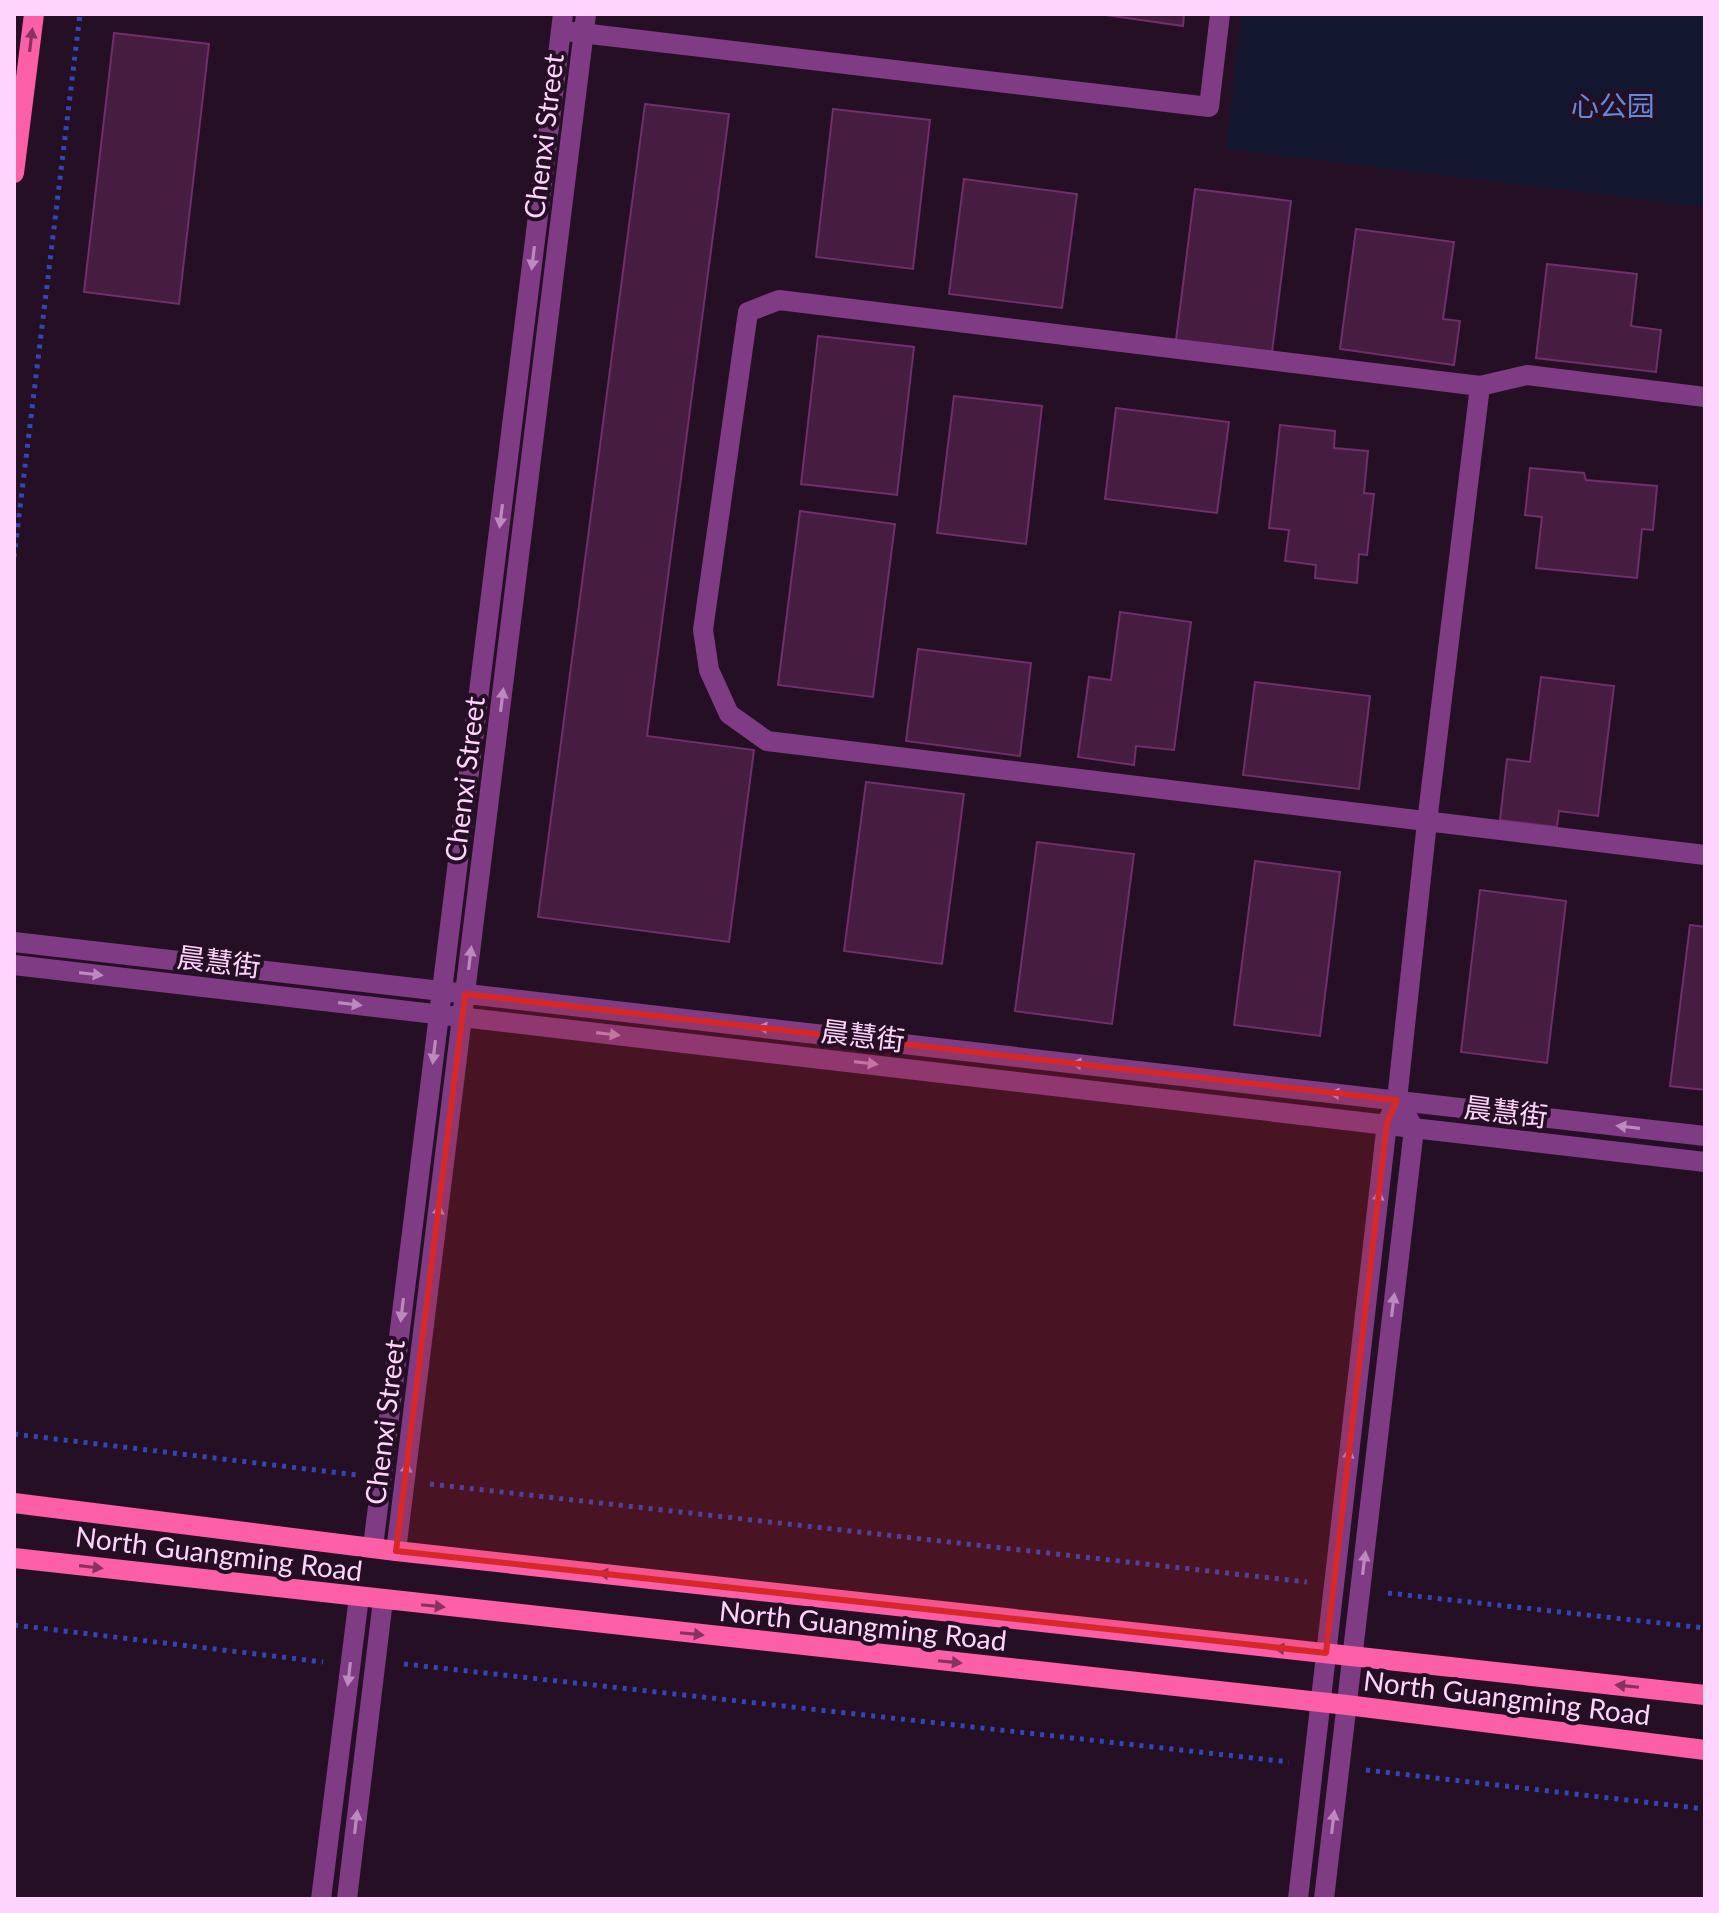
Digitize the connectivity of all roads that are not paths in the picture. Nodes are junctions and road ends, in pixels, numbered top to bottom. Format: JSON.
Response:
{"nodes":[{"id":1,"x":34,"y":14,"type":"edge"},
{"id":2,"x":1220,"y":14,"type":"edge"},
{"id":3,"x":562,"y":22,"type":"edge"},
{"id":4,"x":585,"y":24,"type":"edge"},
{"id":5,"x":14,"y":173,"type":"edge"},
{"id":6,"x":1480,"y":386,"type":"junction"},
{"id":7,"x":1705,"y":397,"type":"edge"},
{"id":8,"x":1427,"y":822,"type":"junction"},
{"id":9,"x":1705,"y":855,"type":"edge"},
{"id":10,"x":14,"y":942,"type":"edge"},
{"id":11,"x":14,"y":965,"type":"edge"},
{"id":12,"x":442,"y":991,"type":"junction"},
{"id":13,"x":465,"y":994,"type":"junction"},
{"id":14,"x":439,"y":1014,"type":"junction"},
{"id":15,"x":463,"y":1017,"type":"junction"},
{"id":16,"x":1397,"y":1100,"type":"junction"},
{"id":17,"x":1387,"y":1123,"type":"junction"},
{"id":18,"x":1414,"y":1129,"type":"junction"},
{"id":19,"x":1705,"y":1136,"type":"edge"},
{"id":20,"x":1705,"y":1162,"type":"edge"},
{"id":21,"x":14,"y":1503,"type":"edge"},
{"id":22,"x":373,"y":1547,"type":"junction"},
{"id":23,"x":396,"y":1551,"type":"junction"},
{"id":24,"x":14,"y":1558,"type":"edge"},
{"id":25,"x":359,"y":1597,"type":"junction"},
{"id":26,"x":383,"y":1600,"type":"junction"},
{"id":27,"x":1326,"y":1653,"type":"junction"},
{"id":28,"x":1353,"y":1655,"type":"junction"},
{"id":29,"x":1705,"y":1695,"type":"edge"},
{"id":30,"x":1321,"y":1703,"type":"junction"},
{"id":31,"x":1347,"y":1705,"type":"junction"},
{"id":32,"x":1705,"y":1750,"type":"edge"},
{"id":33,"x":321,"y":1899,"type":"edge"},
{"id":34,"x":347,"y":1899,"type":"edge"},
{"id":35,"x":1298,"y":1899,"type":"edge"},
{"id":36,"x":1324,"y":1899,"type":"edge"}],
"edges":[{"from":5,"to":1,"type":"main road","one_way":true},
{"from":2,"to":4,"type":"street"},
{"from":3,"to":4,"type":"street"},
{"from":3,"to":12,"type":"street","name":"Chenxi Street","one_way":true},
{"from":13,"to":4,"type":"street","name":"Chenxi Street","one_way":true},
{"from":6,"to":7,"type":"street"},
{"from":6,"to":8,"type":"street"},
{"from":6,"to":8,"type":"street"},
{"from":8,"to":9,"type":"street"},
{"from":8,"to":16,"type":"street"},
{"from":10,"to":12,"type":"street","name":"晨慧街"},
{"from":11,"to":14,"type":"street","name":"晨慧街","one_way":true},
{"from":12,"to":13,"type":"street","name":"晨慧街"},
{"from":12,"to":14,"type":"street","name":"Chenxi Street"},
{"from":13,"to":15,"type":"street","name":"Chenxi Street"},
{"from":16,"to":13,"type":"street","name":"晨慧街","one_way":true},
{"from":14,"to":15,"type":"street","name":"晨慧街"},
{"from":14,"to":22,"type":"street","name":"Chenxi Street","one_way":true},
{"from":15,"to":17,"type":"street","name":"晨慧街","one_way":true},
{"from":23,"to":15,"type":"street","name":"Chenxi Street","one_way":true},
{"from":16,"to":17,"type":"street"},
{"from":16,"to":18,"type":"street"},
{"from":19,"to":16,"type":"street","name":"晨慧街","one_way":true},
{"from":17,"to":18,"type":"street","name":"晨慧街"},
{"from":27,"to":17,"type":"street","one_way":true},
{"from":18,"to":20,"type":"street","name":"晨慧街"},
{"from":28,"to":18,"type":"street","one_way":true},
{"from":21,"to":22,"type":"main road","name":"North Guangming Road"},
{"from":22,"to":23,"type":"main road","name":"North Guangming Road"},
{"from":27,"to":23,"type":"main road","name":"North Guangming Road","one_way":true},
{"from":24,"to":25,"type":"main road","name":"North Guangming Road","one_way":true},
{"from":25,"to":26,"type":"main road","name":"North Guangming Road"},
{"from":25,"to":33,"type":"street","one_way":true},
{"from":26,"to":30,"type":"main road","name":"North Guangming Road","one_way":true},
{"from":34,"to":26,"type":"street","one_way":true},
{"from":27,"to":28,"type":"main road","name":"North Guangming Road"},
{"from":27,"to":30,"type":"street"},
{"from":29,"to":28,"type":"main road","name":"North Guangming Road","one_way":true},
{"from":28,"to":31,"type":"street"},
{"from":30,"to":31,"type":"main road","name":"North Guangming Road"},
{"from":30,"to":35,"type":"street"},
{"from":31,"to":32,"type":"main road","name":"North Guangming Road"},
{"from":36,"to":31,"type":"street","one_way":true}]}
